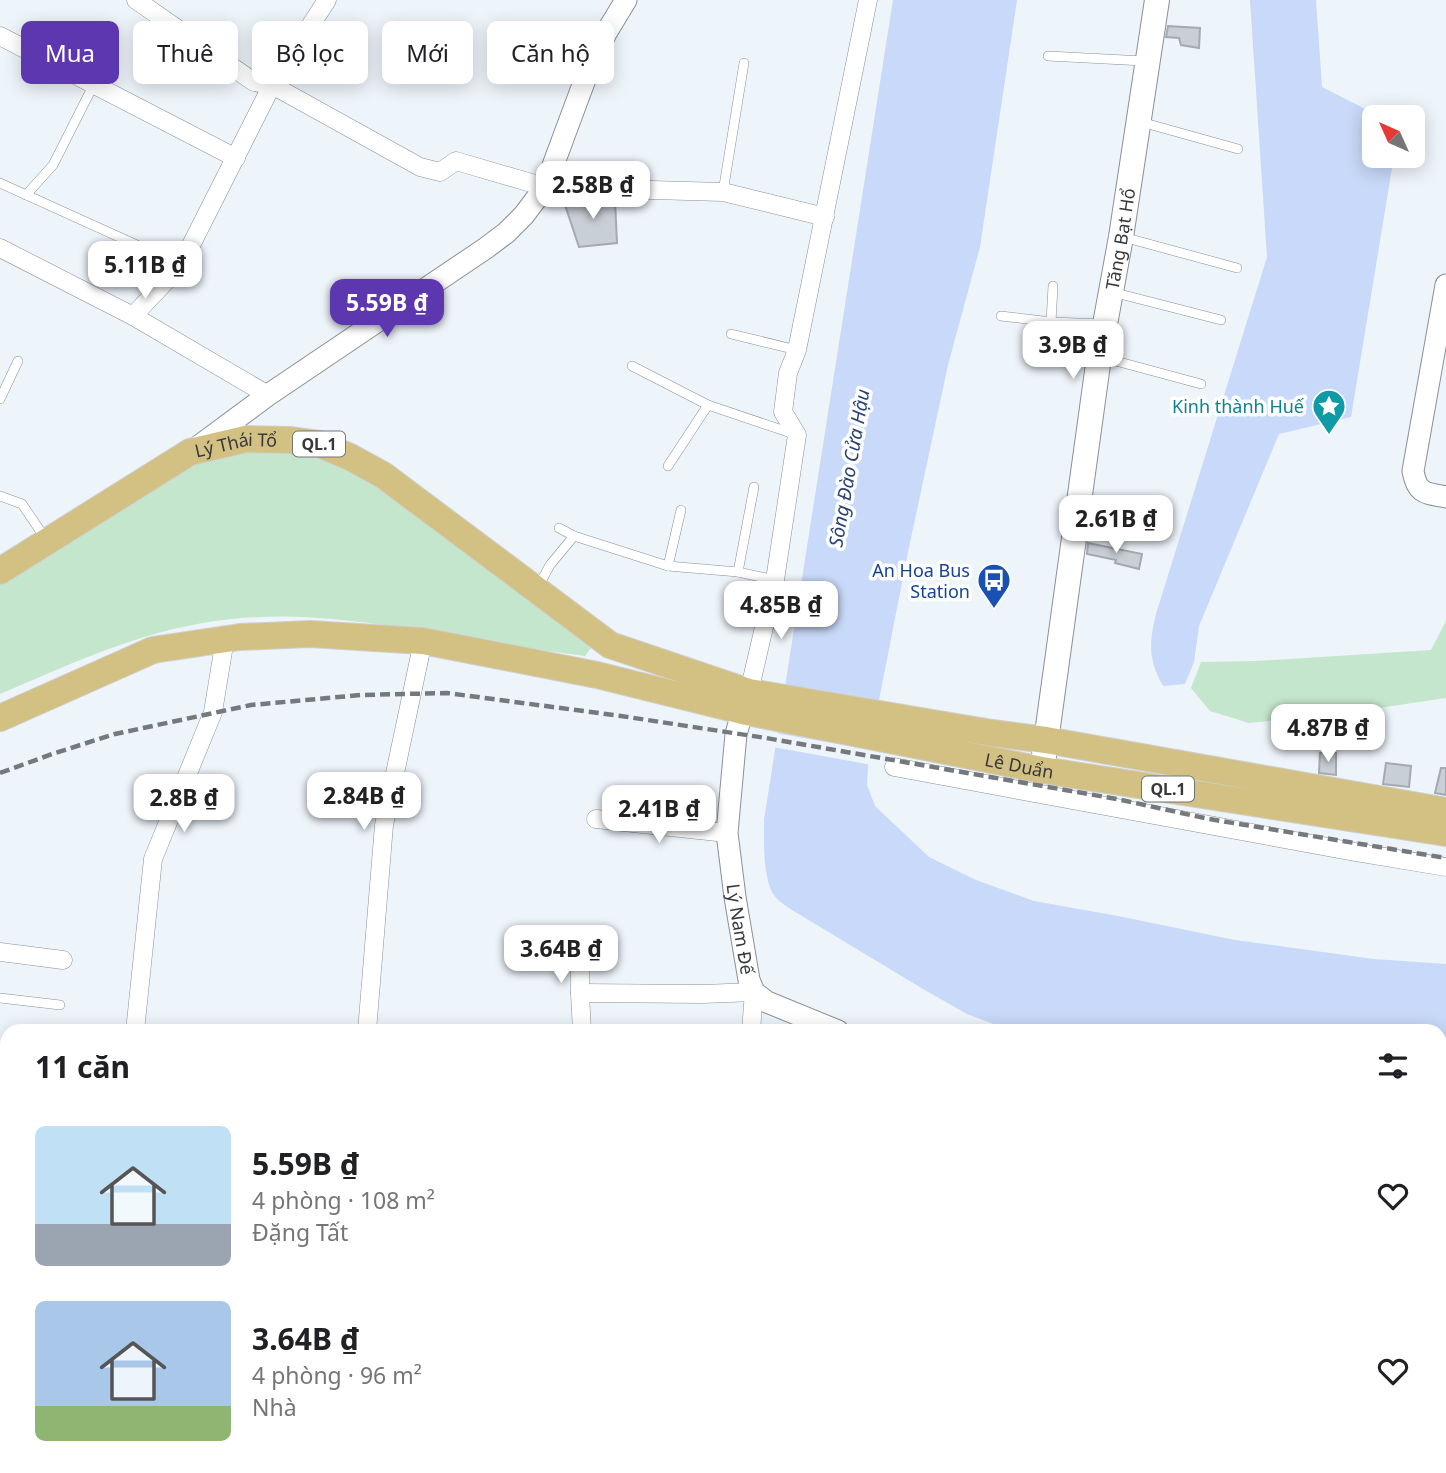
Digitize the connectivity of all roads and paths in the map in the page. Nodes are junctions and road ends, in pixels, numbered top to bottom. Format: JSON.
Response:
{"nodes":[{"id":1,"x":136,"y":0,"type":"edge"},
{"id":2,"x":327,"y":0,"type":"edge"},
{"id":3,"x":626,"y":0,"type":"edge"},
{"id":4,"x":868,"y":0,"type":"edge"},
{"id":5,"x":1157,"y":0,"type":"edge"},
{"id":6,"x":0,"y":36,"type":"edge"},
{"id":7,"x":21,"y":47,"type":"edge"},
{"id":8,"x":1048,"y":56,"type":"dead end"},
{"id":9,"x":1149,"y":61,"type":"junction"},
{"id":10,"x":744,"y":63,"type":"dead end"},
{"id":11,"x":93,"y":84,"type":"joint"},
{"id":12,"x":272,"y":85,"type":"junction"},
{"id":13,"x":1139,"y":121,"type":"junction"},
{"id":14,"x":1238,"y":149,"type":"dead end"},
{"id":15,"x":236,"y":158,"type":"junction"},
{"id":16,"x":0,"y":183,"type":"edge"},
{"id":17,"x":545,"y":187,"type":"junction"},
{"id":18,"x":723,"y":192,"type":"junction"},
{"id":19,"x":26,"y":195,"type":"junction"},
{"id":20,"x":825,"y":217,"type":"junction"},
{"id":21,"x":1121,"y":237,"type":"junction"},
{"id":22,"x":0,"y":248,"type":"edge"},
{"id":23,"x":181,"y":265,"type":"junction"},
{"id":24,"x":1237,"y":268,"type":"dead end"},
{"id":25,"x":1446,"y":285,"type":"edge"},
{"id":26,"x":1053,"y":286,"type":"dead end"},
{"id":27,"x":1110,"y":292,"type":"junction"},
{"id":28,"x":133,"y":316,"type":"junction"},
{"id":29,"x":1001,"y":316,"type":"dead end"},
{"id":30,"x":1221,"y":320,"type":"dead end"},
{"id":31,"x":1051,"y":322,"type":"junction"},
{"id":32,"x":1105,"y":324,"type":"junction"},
{"id":33,"x":731,"y":334,"type":"dead end"},
{"id":34,"x":797,"y":350,"type":"junction"},
{"id":35,"x":1099,"y":357,"type":"junction"},
{"id":36,"x":18,"y":361,"type":"dead end"},
{"id":37,"x":632,"y":366,"type":"dead end"},
{"id":38,"x":1201,"y":384,"type":"dead end"},
{"id":39,"x":268,"y":394,"type":"junction"},
{"id":40,"x":0,"y":399,"type":"edge"},
{"id":41,"x":708,"y":405,"type":"junction"},
{"id":42,"x":797,"y":435,"type":"junction"},
{"id":43,"x":190,"y":452,"type":"junction"},
{"id":44,"x":668,"y":466,"type":"dead end"},
{"id":45,"x":754,"y":487,"type":"dead end"},
{"id":46,"x":0,"y":496,"type":"edge"},
{"id":47,"x":1446,"y":497,"type":"edge"},
{"id":48,"x":681,"y":510,"type":"dead end"},
{"id":49,"x":559,"y":528,"type":"dead end"},
{"id":50,"x":574,"y":536,"type":"junction"},
{"id":51,"x":48,"y":542,"type":"junction"},
{"id":52,"x":668,"y":566,"type":"junction"},
{"id":53,"x":0,"y":571,"type":"edge"},
{"id":54,"x":738,"y":572,"type":"junction"},
{"id":55,"x":775,"y":580,"type":"junction"},
{"id":56,"x":537,"y":589,"type":"junction"},
{"id":57,"x":225,"y":639,"type":"junction"},
{"id":58,"x":423,"y":641,"type":"junction"},
{"id":59,"x":610,"y":645,"type":"junction"},
{"id":60,"x":597,"y":675,"type":"junction"},
{"id":61,"x":750,"y":702,"type":"junction"},
{"id":62,"x":0,"y":718,"type":"edge"},
{"id":63,"x":894,"y":729,"type":"junction"},
{"id":64,"x":1046,"y":740,"type":"junction"},
{"id":65,"x":894,"y":767,"type":"dead end"},
{"id":66,"x":1042,"y":770,"type":"junction"},
{"id":67,"x":1446,"y":811,"type":"edge"},
{"id":68,"x":596,"y":819,"type":"dead end"},
{"id":69,"x":727,"y":833,"type":"junction"},
{"id":70,"x":1446,"y":833,"type":"edge"},
{"id":71,"x":1446,"y":867,"type":"edge"},
{"id":72,"x":580,"y":939,"type":"dead end"},
{"id":73,"x":0,"y":952,"type":"edge"},
{"id":74,"x":63,"y":960,"type":"dead end"},
{"id":75,"x":754,"y":992,"type":"junction"},
{"id":76,"x":580,"y":993,"type":"junction"},
{"id":77,"x":0,"y":998,"type":"edge"},
{"id":78,"x":60,"y":1005,"type":"dead end"},
{"id":79,"x":136,"y":1024,"type":"edge"},
{"id":80,"x":368,"y":1024,"type":"edge"},
{"id":81,"x":582,"y":1024,"type":"edge"},
{"id":82,"x":752,"y":1024,"type":"edge"},
{"id":83,"x":821,"y":1024,"type":"edge"}],
"edges":[{"from":1,"to":12,"type":"street"},
{"from":2,"to":12,"type":"street"},
{"from":3,"to":17,"type":"street"},
{"from":4,"to":20,"type":"street"},
{"from":5,"to":9,"type":"main road","name":"Tăng Bạt Hổ"},
{"from":6,"to":7,"type":"street"},
{"from":8,"to":9,"type":"lane"},
{"from":9,"to":13,"type":"main road","name":"Tăng Bạt Hổ"},
{"from":10,"to":18,"type":"lane"},
{"from":11,"to":15,"type":"street"},
{"from":11,"to":19,"type":"lane"},
{"from":12,"to":15,"type":"street"},
{"from":12,"to":17,"type":"street"},
{"from":13,"to":14,"type":"lane"},
{"from":13,"to":21,"type":"main road","name":"Tăng Bạt Hổ"},
{"from":15,"to":23,"type":"street"},
{"from":16,"to":19,"type":"lane"},
{"from":17,"to":18,"type":"street"},
{"from":17,"to":39,"type":"street"},
{"from":18,"to":20,"type":"street"},
{"from":19,"to":23,"type":"lane"},
{"from":20,"to":34,"type":"street"},
{"from":21,"to":24,"type":"lane"},
{"from":21,"to":27,"type":"main road","name":"Tăng Bạt Hổ"},
{"from":22,"to":28,"type":"street"},
{"from":23,"to":28,"type":"street"},
{"from":25,"to":47,"type":"street"},
{"from":26,"to":31,"type":"lane"},
{"from":27,"to":30,"type":"lane"},
{"from":27,"to":32,"type":"main road","name":"Tăng Bạt Hổ"},
{"from":28,"to":39,"type":"street"},
{"from":29,"to":31,"type":"lane"},
{"from":31,"to":32,"type":"lane"},
{"from":32,"to":35,"type":"main road","name":"Tăng Bạt Hổ"},
{"from":33,"to":34,"type":"lane"},
{"from":34,"to":42,"type":"street"},
{"from":35,"to":38,"type":"lane"},
{"from":35,"to":64,"type":"main road","name":"Tăng Bạt Hổ"},
{"from":36,"to":40,"type":"lane"},
{"from":37,"to":41,"type":"lane"},
{"from":39,"to":43,"type":"street"},
{"from":41,"to":42,"type":"lane"},
{"from":41,"to":44,"type":"lane"},
{"from":42,"to":55,"type":"street"},
{"from":43,"to":51,"type":"main road","name":"Lý Thái Tổ","number":"QL.1"},
{"from":43,"to":56,"type":"main road","name":"Lý Thái Tổ","number":"QL.1"},
{"from":45,"to":54,"type":"lane"},
{"from":46,"to":51,"type":"lane"},
{"from":48,"to":52,"type":"lane"},
{"from":49,"to":50,"type":"lane"},
{"from":50,"to":52,"type":"lane"},
{"from":50,"to":56,"type":"lane"},
{"from":51,"to":53,"type":"main road","name":"Lý Thái Tổ","number":"QL.1"},
{"from":52,"to":54,"type":"lane"},
{"from":54,"to":55,"type":"lane"},
{"from":55,"to":61,"type":"street"},
{"from":56,"to":59,"type":"main road","name":"Lý Thái Tổ","number":"QL.1"},
{"from":57,"to":58,"type":"main road","number":"QL.1"},
{"from":57,"to":62,"type":"main road","number":"QL.1"},
{"from":57,"to":79,"type":"street"},
{"from":58,"to":60,"type":"main road","number":"QL.1"},
{"from":58,"to":80,"type":"street"},
{"from":59,"to":60,"type":"main road"},
{"from":59,"to":61,"type":"main road","name":"Lê Duẩn","number":"QL.1"},
{"from":60,"to":61,"type":"main road","name":"Lê Duẩn","number":"QL.1"},
{"from":61,"to":63,"type":"main road","name":"Lê Duẩn","number":"QL.1"},
{"from":61,"to":69,"type":"street","name":"Lý Nam Đế"},
{"from":63,"to":64,"type":"main road","name":"Lê Duẩn","number":"QL.1"},
{"from":63,"to":66,"type":"main road","name":"Lê Duẩn","number":"QL.1"},
{"from":64,"to":66,"type":"main road","name":"Tăng Bạt Hổ"},
{"from":64,"to":67,"type":"main road","name":"Lê Duẩn","number":"QL.1"},
{"from":65,"to":71,"type":"street"},
{"from":66,"to":70,"type":"main road","name":"Lê Duẩn","number":"QL.1"},
{"from":68,"to":69,"type":"street"},
{"from":69,"to":75,"type":"street","name":"Lý Nam Đế"},
{"from":72,"to":76,"type":"street"},
{"from":73,"to":74,"type":"street"},
{"from":75,"to":76,"type":"street"},
{"from":75,"to":82,"type":"street"},
{"from":75,"to":83,"type":"street","name":"Lý Nam Đế"},
{"from":76,"to":81,"type":"street"},
{"from":77,"to":78,"type":"lane"}]}
